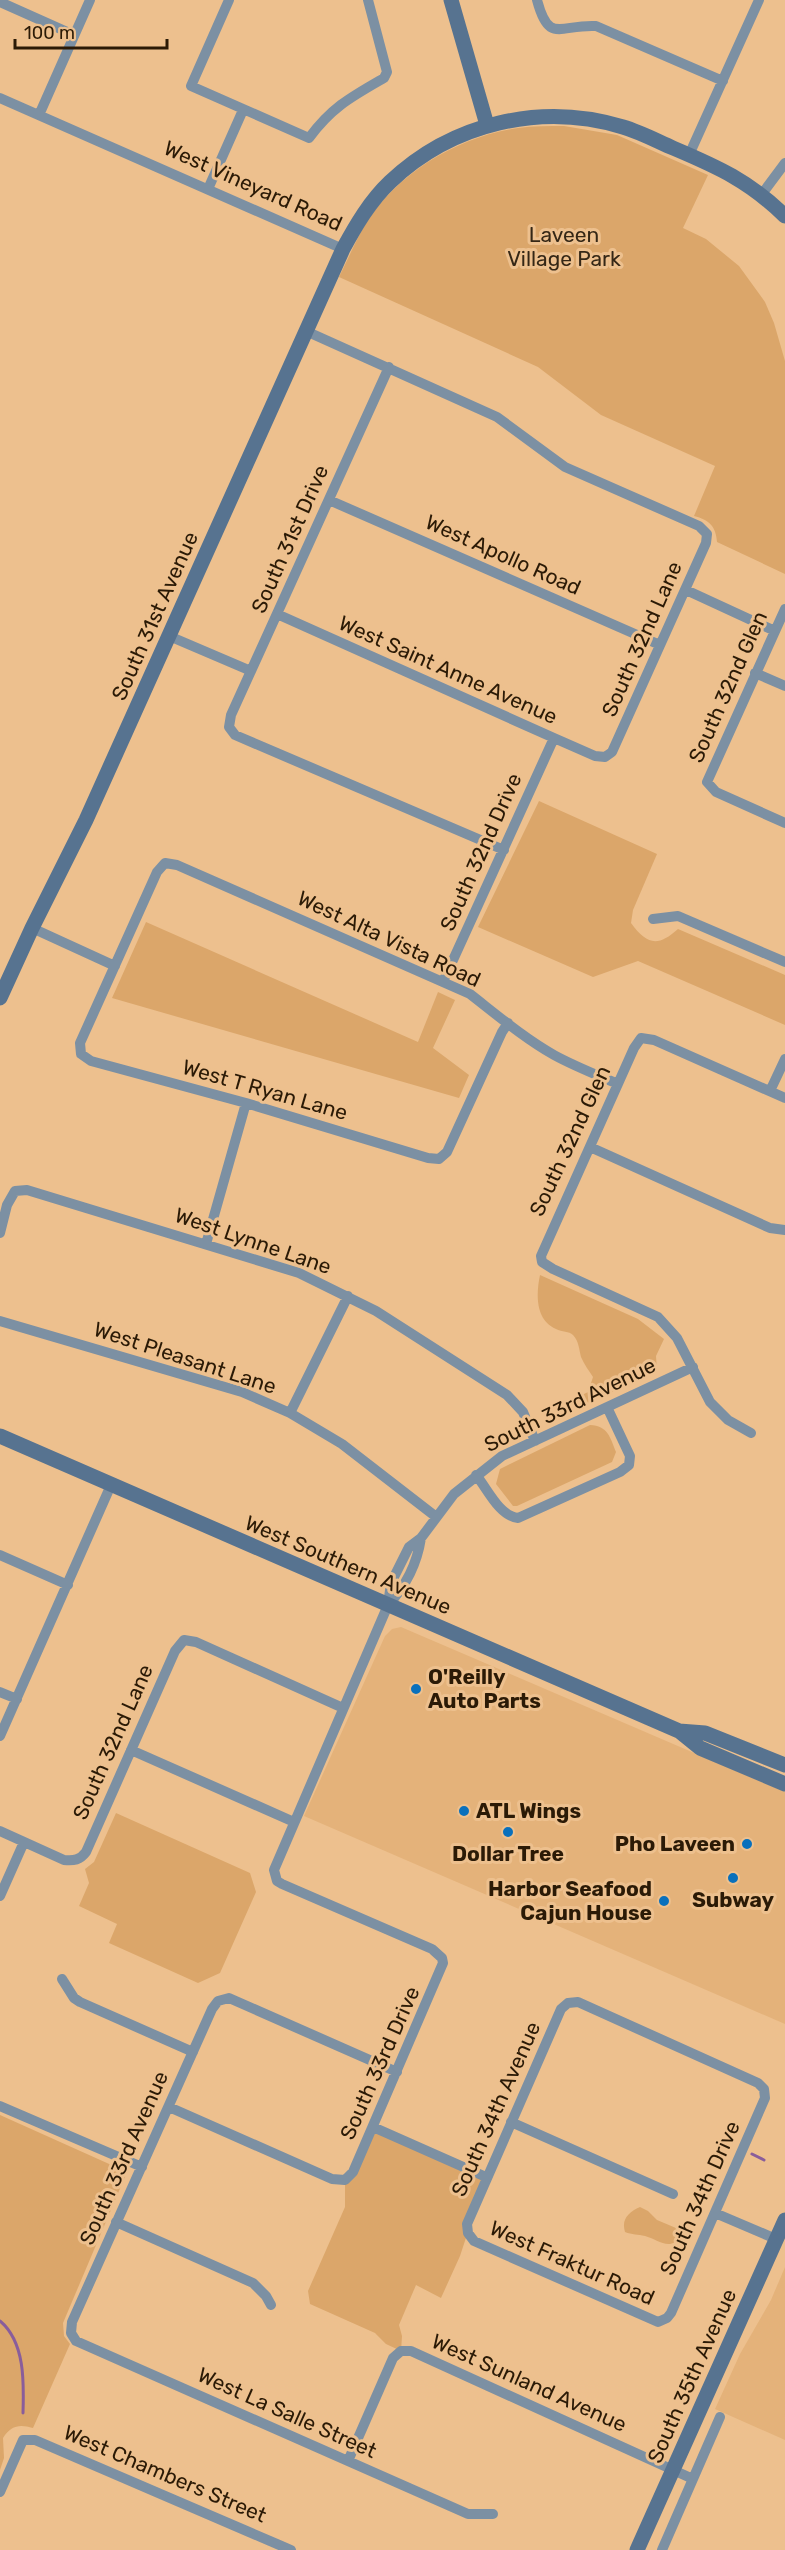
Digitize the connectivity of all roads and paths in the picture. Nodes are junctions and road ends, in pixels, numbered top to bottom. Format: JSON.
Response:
{"nodes":[{"id":1,"x":90,"y":0,"type":"edge"},
{"id":2,"x":229,"y":0,"type":"edge"},
{"id":3,"x":368,"y":0,"type":"edge"},
{"id":4,"x":451,"y":0,"type":"edge"},
{"id":5,"x":537,"y":0,"type":"edge"},
{"id":6,"x":759,"y":0,"type":"edge"},
{"id":7,"x":0,"y":2,"type":"edge"},
{"id":8,"x":74,"y":35,"type":"junction"},
{"id":9,"x":723,"y":81,"type":"junction"},
{"id":10,"x":0,"y":98,"type":"edge"},
{"id":11,"x":243,"y":110,"type":"junction"},
{"id":12,"x":39,"y":115,"type":"junction"},
{"id":13,"x":487,"y":125,"type":"junction"},
{"id":14,"x":689,"y":155,"type":"junction"},
{"id":15,"x":785,"y":163,"type":"edge"},
{"id":16,"x":208,"y":189,"type":"junction"},
{"id":17,"x":762,"y":194,"type":"junction"},
{"id":18,"x":785,"y":216,"type":"edge"},
{"id":19,"x":343,"y":249,"type":"junction"},
{"id":20,"x":308,"y":332,"type":"junction"},
{"id":21,"x":389,"y":367,"type":"junction"},
{"id":22,"x":329,"y":500,"type":"junction"},
{"id":23,"x":686,"y":590,"type":"junction"},
{"id":24,"x":785,"y":609,"type":"edge"},
{"id":25,"x":277,"y":614,"type":"junction"},
{"id":26,"x":775,"y":631,"type":"junction"},
{"id":27,"x":169,"y":636,"type":"junction"},
{"id":28,"x":660,"y":645,"type":"junction"},
{"id":29,"x":251,"y":671,"type":"junction"},
{"id":30,"x":755,"y":673,"type":"junction"},
{"id":31,"x":785,"y":686,"type":"edge"},
{"id":32,"x":554,"y":738,"type":"junction"},
{"id":33,"x":605,"y":757,"type":"joint"},
{"id":34,"x":785,"y":823,"type":"edge"},
{"id":35,"x":504,"y":850,"type":"junction"},
{"id":36,"x":653,"y":919,"type":"dead end"},
{"id":37,"x":32,"y":928,"type":"junction"},
{"id":38,"x":785,"y":962,"type":"edge"},
{"id":39,"x":115,"y":966,"type":"junction"},
{"id":40,"x":443,"y":982,"type":"junction"},
{"id":41,"x":0,"y":998,"type":"edge"},
{"id":42,"x":508,"y":1023,"type":"junction"},
{"id":43,"x":785,"y":1059,"type":"edge"},
{"id":44,"x":618,"y":1084,"type":"junction"},
{"id":45,"x":770,"y":1091,"type":"junction"},
{"id":46,"x":785,"y":1098,"type":"edge"},
{"id":47,"x":246,"y":1103,"type":"junction"},
{"id":48,"x":590,"y":1147,"type":"junction"},
{"id":49,"x":784,"y":1231,"type":"edge"},
{"id":50,"x":0,"y":1233,"type":"edge"},
{"id":51,"x":206,"y":1244,"type":"junction"},
{"id":52,"x":348,"y":1296,"type":"junction"},
{"id":53,"x":0,"y":1321,"type":"edge"},
{"id":54,"x":693,"y":1367,"type":"junction"},
{"id":55,"x":606,"y":1407,"type":"junction"},
{"id":56,"x":290,"y":1413,"type":"junction"},
{"id":57,"x":751,"y":1433,"type":"dead end"},
{"id":58,"x":0,"y":1436,"type":"edge"},
{"id":59,"x":535,"y":1441,"type":"junction"},
{"id":60,"x":476,"y":1475,"type":"junction"},
{"id":61,"x":111,"y":1485,"type":"junction"},
{"id":62,"x":435,"y":1516,"type":"junction"},
{"id":63,"x":0,"y":1555,"type":"edge"},
{"id":64,"x":68,"y":1585,"type":"junction"},
{"id":65,"x":388,"y":1605,"type":"junction"},
{"id":66,"x":0,"y":1692,"type":"edge"},
{"id":67,"x":17,"y":1699,"type":"junction"},
{"id":68,"x":343,"y":1708,"type":"junction"},
{"id":69,"x":679,"y":1731,"type":"junction"},
{"id":70,"x":0,"y":1736,"type":"edge"},
{"id":71,"x":131,"y":1750,"type":"junction"},
{"id":72,"x":785,"y":1765,"type":"edge"},
{"id":73,"x":785,"y":1784,"type":"edge"},
{"id":74,"x":294,"y":1822,"type":"junction"},
{"id":75,"x":0,"y":1831,"type":"edge"},
{"id":76,"x":24,"y":1842,"type":"junction"},
{"id":77,"x":0,"y":1896,"type":"edge"},
{"id":78,"x":442,"y":1958,"type":"joint"},
{"id":79,"x":62,"y":1979,"type":"dead end"},
{"id":80,"x":193,"y":2052,"type":"junction"},
{"id":81,"x":397,"y":2072,"type":"junction"},
{"id":82,"x":764,"y":2089,"type":"joint"},
{"id":83,"x":0,"y":2106,"type":"edge"},
{"id":84,"x":169,"y":2107,"type":"junction"},
{"id":85,"x":510,"y":2122,"type":"junction"},
{"id":86,"x":372,"y":2127,"type":"junction"},
{"id":87,"x":142,"y":2168,"type":"junction"},
{"id":88,"x":486,"y":2177,"type":"junction"},
{"id":89,"x":673,"y":2194,"type":"dead end"},
{"id":90,"x":715,"y":2213,"type":"junction"},
{"id":91,"x":785,"y":2220,"type":"edge"},
{"id":92,"x":116,"y":2222,"type":"junction"},
{"id":93,"x":468,"y":2234,"type":"joint"},
{"id":94,"x":776,"y":2239,"type":"junction"},
{"id":95,"x":271,"y":2305,"type":"dead end"},
{"id":96,"x":663,"y":2320,"type":"joint"},
{"id":97,"x":71,"y":2333,"type":"joint"},
{"id":98,"x":720,"y":2417,"type":"dead end"},
{"id":99,"x":348,"y":2461,"type":"junction"},
{"id":100,"x":673,"y":2470,"type":"junction"},
{"id":101,"x":693,"y":2479,"type":"junction"},
{"id":102,"x":0,"y":2492,"type":"edge"},
{"id":103,"x":493,"y":2514,"type":"dead end"},
{"id":104,"x":291,"y":2550,"type":"edge"},
{"id":105,"x":638,"y":2550,"type":"edge"},
{"id":106,"x":662,"y":2550,"type":"edge"}],
"edges":[{"from":1,"to":8,"type":"street"},
{"from":2,"to":11,"type":"street"},
{"from":3,"to":11,"type":"street"},
{"from":4,"to":13,"type":"street"},
{"from":5,"to":9,"type":"street"},
{"from":6,"to":9,"type":"street"},
{"from":7,"to":8,"type":"street"},
{"from":8,"to":12,"type":"street"},
{"from":9,"to":14,"type":"street"},
{"from":10,"to":12,"type":"street","name":"West Vineyard Road"},
{"from":11,"to":16,"type":"street"},
{"from":12,"to":16,"type":"street","name":"West Vineyard Road"},
{"from":13,"to":14,"type":"street","name":"West Vineyard Road"},
{"from":13,"to":19,"type":"street","name":"West Vineyard Road"},
{"from":14,"to":17,"type":"street","name":"West Vineyard Road"},
{"from":15,"to":17,"type":"street"},
{"from":16,"to":19,"type":"street","name":"West Vineyard Road"},
{"from":17,"to":18,"type":"street","name":"West Vineyard Road"},
{"from":19,"to":20,"type":"street","name":"South 31st Avenue"},
{"from":20,"to":21,"type":"street"},
{"from":20,"to":27,"type":"street","name":"South 31st Avenue"},
{"from":21,"to":22,"type":"street","name":"South 31st Drive"},
{"from":21,"to":23,"type":"street","name":"South 32nd Lane"},
{"from":22,"to":25,"type":"street","name":"South 31st Drive"},
{"from":22,"to":28,"type":"street","name":"West Apollo Road"},
{"from":23,"to":26,"type":"street"},
{"from":23,"to":28,"type":"street","name":"South 32nd Lane"},
{"from":24,"to":26,"type":"street","name":"South 32nd Glen"},
{"from":25,"to":29,"type":"street","name":"South 31st Drive"},
{"from":25,"to":32,"type":"street","name":"West Saint Anne Avenue"},
{"from":26,"to":30,"type":"street","name":"South 32nd Glen"},
{"from":27,"to":29,"type":"street"},
{"from":27,"to":37,"type":"street","name":"South 31st Avenue"},
{"from":28,"to":33,"type":"street","name":"South 32nd Lane"},
{"from":29,"to":35,"type":"street","name":"South 31st Drive"},
{"from":30,"to":31,"type":"street"},
{"from":30,"to":34,"type":"street","name":"South 32nd Glen"},
{"from":32,"to":33,"type":"street","name":"West Saint Anne Avenue"},
{"from":32,"to":35,"type":"street","name":"South 32nd Drive"},
{"from":35,"to":40,"type":"street","name":"South 32nd Drive"},
{"from":36,"to":38,"type":"street"},
{"from":37,"to":39,"type":"street"},
{"from":37,"to":41,"type":"street","name":"South 31st Avenue"},
{"from":39,"to":40,"type":"street","name":"West Alta Vista Road"},
{"from":39,"to":47,"type":"street","name":"West T Ryan Lane"},
{"from":40,"to":42,"type":"street","name":"West Alta Vista Road"},
{"from":42,"to":44,"type":"street","name":"West Alta Vista Road"},
{"from":42,"to":47,"type":"street","name":"West T Ryan Lane"},
{"from":43,"to":45,"type":"street"},
{"from":44,"to":45,"type":"street","name":"South 32nd Glen"},
{"from":44,"to":48,"type":"street","name":"South 32nd Glen"},
{"from":45,"to":46,"type":"street"},
{"from":47,"to":51,"type":"street"},
{"from":48,"to":49,"type":"street"},
{"from":48,"to":54,"type":"street","name":"South 32nd Glen"},
{"from":50,"to":51,"type":"street","name":"West Lynne Lane"},
{"from":51,"to":52,"type":"street","name":"West Lynne Lane"},
{"from":52,"to":56,"type":"street"},
{"from":52,"to":59,"type":"street","name":"West Lynne Lane"},
{"from":53,"to":56,"type":"street","name":"West Pleasant Lane"},
{"from":54,"to":55,"type":"street","name":"South 33rd Avenue"},
{"from":54,"to":57,"type":"street"},
{"from":55,"to":59,"type":"street","name":"South 33rd Avenue"},
{"from":55,"to":60,"type":"street"},
{"from":56,"to":62,"type":"street","name":"West Pleasant Lane"},
{"from":58,"to":61,"type":"street","name":"West Southern Avenue"},
{"from":59,"to":60,"type":"street","name":"South 33rd Avenue"},
{"from":60,"to":62,"type":"street","name":"South 33rd Avenue"},
{"from":61,"to":64,"type":"street"},
{"from":61,"to":65,"type":"street","name":"West Southern Avenue"},
{"from":62,"to":65,"type":"street","name":"South 33rd Avenue"},
{"from":63,"to":64,"type":"street"},
{"from":64,"to":67,"type":"street"},
{"from":65,"to":68,"type":"street","name":"South 33rd Avenue"},
{"from":65,"to":69,"type":"street","name":"West Southern Avenue"},
{"from":66,"to":67,"type":"street"},
{"from":67,"to":70,"type":"street"},
{"from":68,"to":71,"type":"street","name":"South 32nd Lane"},
{"from":68,"to":74,"type":"street","name":"South 33rd Avenue"},
{"from":69,"to":72,"type":"street","name":"West Southern Avenue"},
{"from":69,"to":73,"type":"street","name":"West Southern Avenue"},
{"from":71,"to":74,"type":"street"},
{"from":71,"to":76,"type":"street","name":"South 32nd Lane"},
{"from":74,"to":78,"type":"street","name":"South 33rd Avenue"},
{"from":75,"to":76,"type":"street"},
{"from":76,"to":77,"type":"street"},
{"from":78,"to":81,"type":"street","name":"South 33rd Drive"},
{"from":79,"to":80,"type":"street"},
{"from":80,"to":81,"type":"street","name":"South 33rd Avenue"},
{"from":80,"to":84,"type":"street","name":"South 33rd Avenue"},
{"from":81,"to":86,"type":"street","name":"South 33rd Drive"},
{"from":82,"to":85,"type":"street","name":"South 34th Avenue"},
{"from":82,"to":90,"type":"street","name":"South 34th Drive"},
{"from":83,"to":87,"type":"street"},
{"from":84,"to":86,"type":"street","name":"South 33rd Drive"},
{"from":84,"to":87,"type":"street","name":"South 33rd Avenue"},
{"from":85,"to":88,"type":"street","name":"South 34th Avenue"},
{"from":85,"to":89,"type":"street"},
{"from":86,"to":88,"type":"street"},
{"from":87,"to":92,"type":"street","name":"South 33rd Avenue"},
{"from":88,"to":93,"type":"street","name":"South 34th Avenue"},
{"from":90,"to":94,"type":"street"},
{"from":90,"to":96,"type":"street","name":"South 34th Drive"},
{"from":91,"to":94,"type":"street","name":"South 35th Avenue"},
{"from":92,"to":95,"type":"street"},
{"from":92,"to":97,"type":"street","name":"South 33rd Avenue"},
{"from":93,"to":96,"type":"street","name":"West Fraktur Road"},
{"from":94,"to":100,"type":"street","name":"South 35th Avenue"},
{"from":97,"to":99,"type":"street","name":"West La Salle Street"},
{"from":98,"to":101,"type":"street"},
{"from":99,"to":100,"type":"street","name":"West Sunland Avenue"},
{"from":99,"to":103,"type":"street","name":"West La Salle Street"},
{"from":100,"to":101,"type":"street"},
{"from":100,"to":105,"type":"street","name":"South 35th Avenue"},
{"from":101,"to":106,"type":"street"},
{"from":102,"to":104,"type":"street","name":"West Chambers Street"}]}
